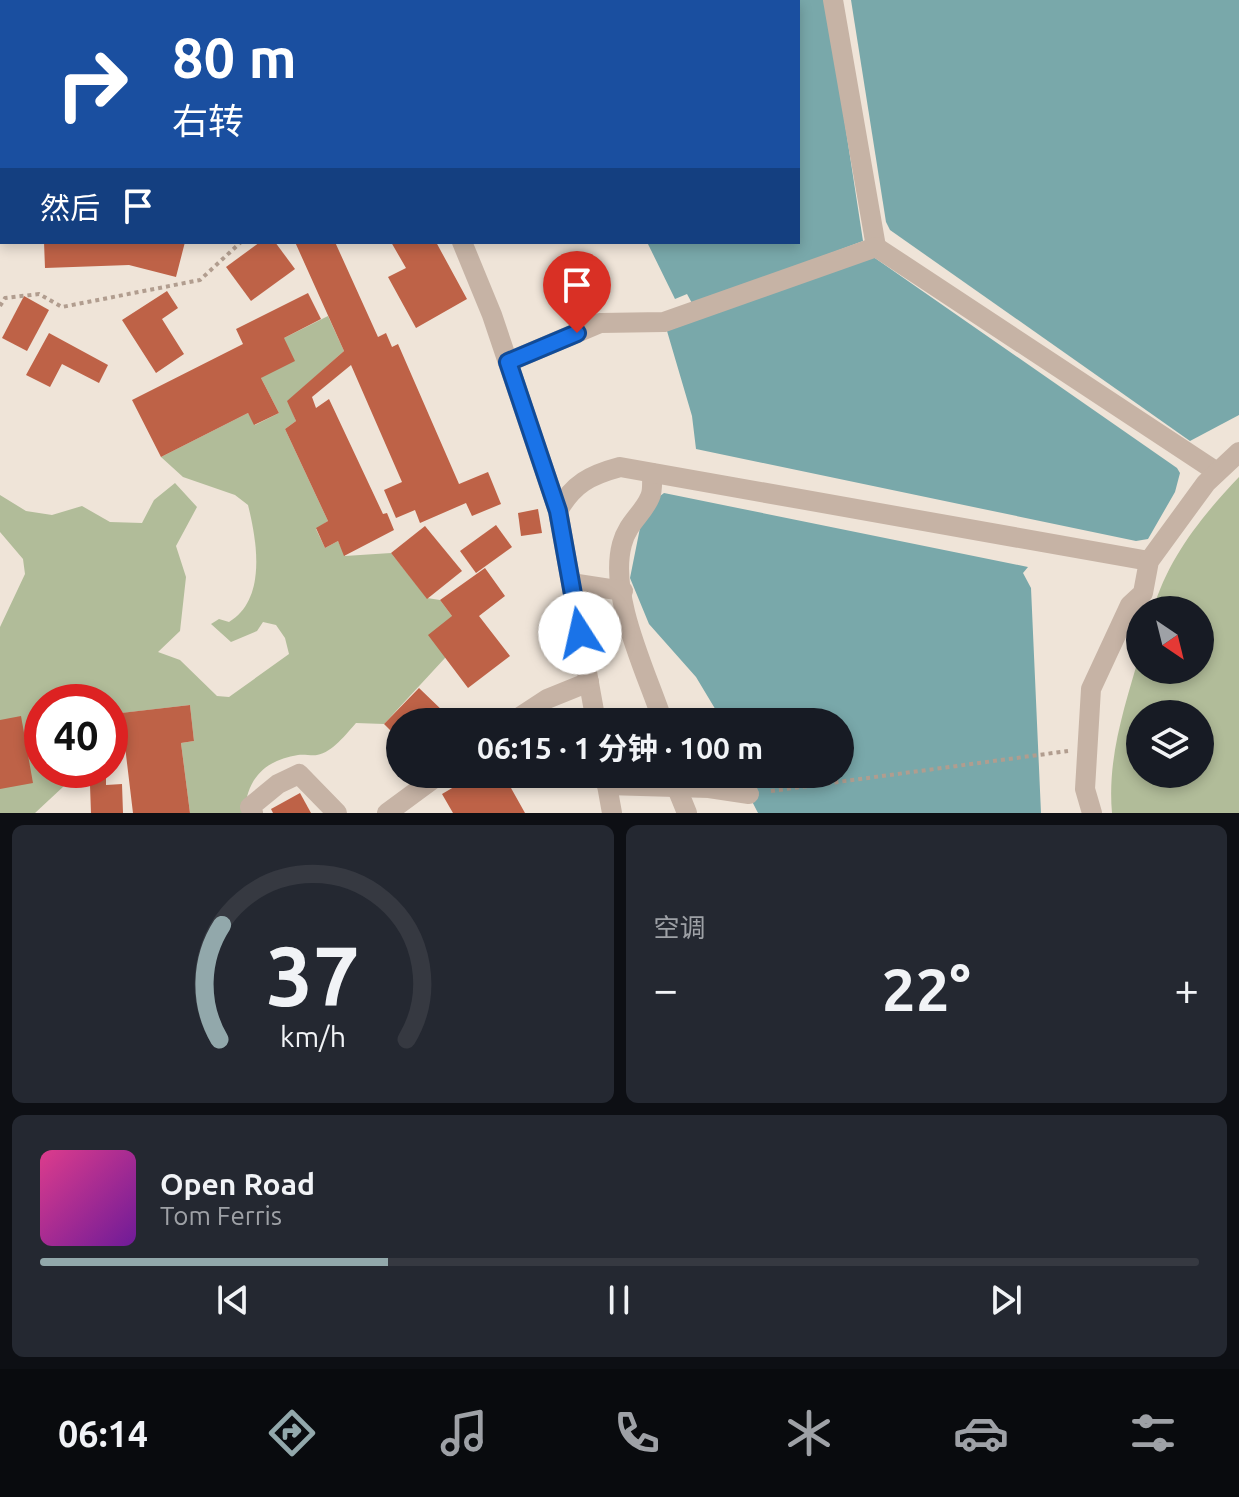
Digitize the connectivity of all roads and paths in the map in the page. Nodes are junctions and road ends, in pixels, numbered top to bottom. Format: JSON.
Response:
{"nodes":[{"id":1,"x":833,"y":0,"type":"edge"},
{"id":2,"x":239,"y":244,"type":"edge"},
{"id":3,"x":463,"y":244,"type":"edge"},
{"id":4,"x":876,"y":247,"type":"junction"},
{"id":5,"x":0,"y":306,"type":"edge"},
{"id":6,"x":508,"y":362,"type":"junction"},
{"id":7,"x":1239,"y":452,"type":"edge"},
{"id":8,"x":1217,"y":472,"type":"junction"},
{"id":9,"x":652,"y":473,"type":"junction"},
{"id":10,"x":558,"y":511,"type":"junction"},
{"id":11,"x":1149,"y":561,"type":"junction"},
{"id":12,"x":571,"y":583,"type":"junction"},
{"id":13,"x":623,"y":591,"type":"junction"},
{"id":14,"x":589,"y":682,"type":"junction"},
{"id":15,"x":533,"y":708,"type":"edge"},
{"id":16,"x":594,"y":708,"type":"edge"},
{"id":17,"x":658,"y":708,"type":"edge"},
{"id":18,"x":1040,"y":755,"type":"dead end"},
{"id":19,"x":421,"y":788,"type":"edge"},
{"id":20,"x":607,"y":788,"type":"edge"},
{"id":21,"x":676,"y":788,"type":"edge"},
{"id":22,"x":716,"y":788,"type":"edge"},
{"id":23,"x":749,"y":794,"type":"joint"},
{"id":24,"x":253,"y":813,"type":"edge"},
{"id":25,"x":337,"y":813,"type":"edge"},
{"id":26,"x":387,"y":813,"type":"edge"},
{"id":27,"x":612,"y":813,"type":"edge"},
{"id":28,"x":687,"y":813,"type":"edge"},
{"id":29,"x":1092,"y":813,"type":"edge"}],
"edges":[{"from":1,"to":4,"type":"street"},
{"from":2,"to":5,"type":"path"},
{"from":3,"to":6,"type":"street"},
{"from":4,"to":6,"type":"street"},
{"from":4,"to":8,"type":"street"},
{"from":6,"to":10,"type":"street"},
{"from":7,"to":8,"type":"street"},
{"from":8,"to":11,"type":"street"},
{"from":9,"to":10,"type":"street"},
{"from":9,"to":11,"type":"street"},
{"from":9,"to":13,"type":"street"},
{"from":10,"to":12,"type":"street"},
{"from":11,"to":29,"type":"street"},
{"from":12,"to":13,"type":"street"},
{"from":12,"to":14,"type":"street"},
{"from":13,"to":17,"type":"street"},
{"from":14,"to":15,"type":"street"},
{"from":14,"to":16,"type":"street"},
{"from":18,"to":23,"type":"path"},
{"from":19,"to":26,"type":"street"},
{"from":20,"to":27,"type":"street"},
{"from":21,"to":28,"type":"street"},
{"from":22,"to":23,"type":"street"},
{"from":24,"to":25,"type":"street"}]}
